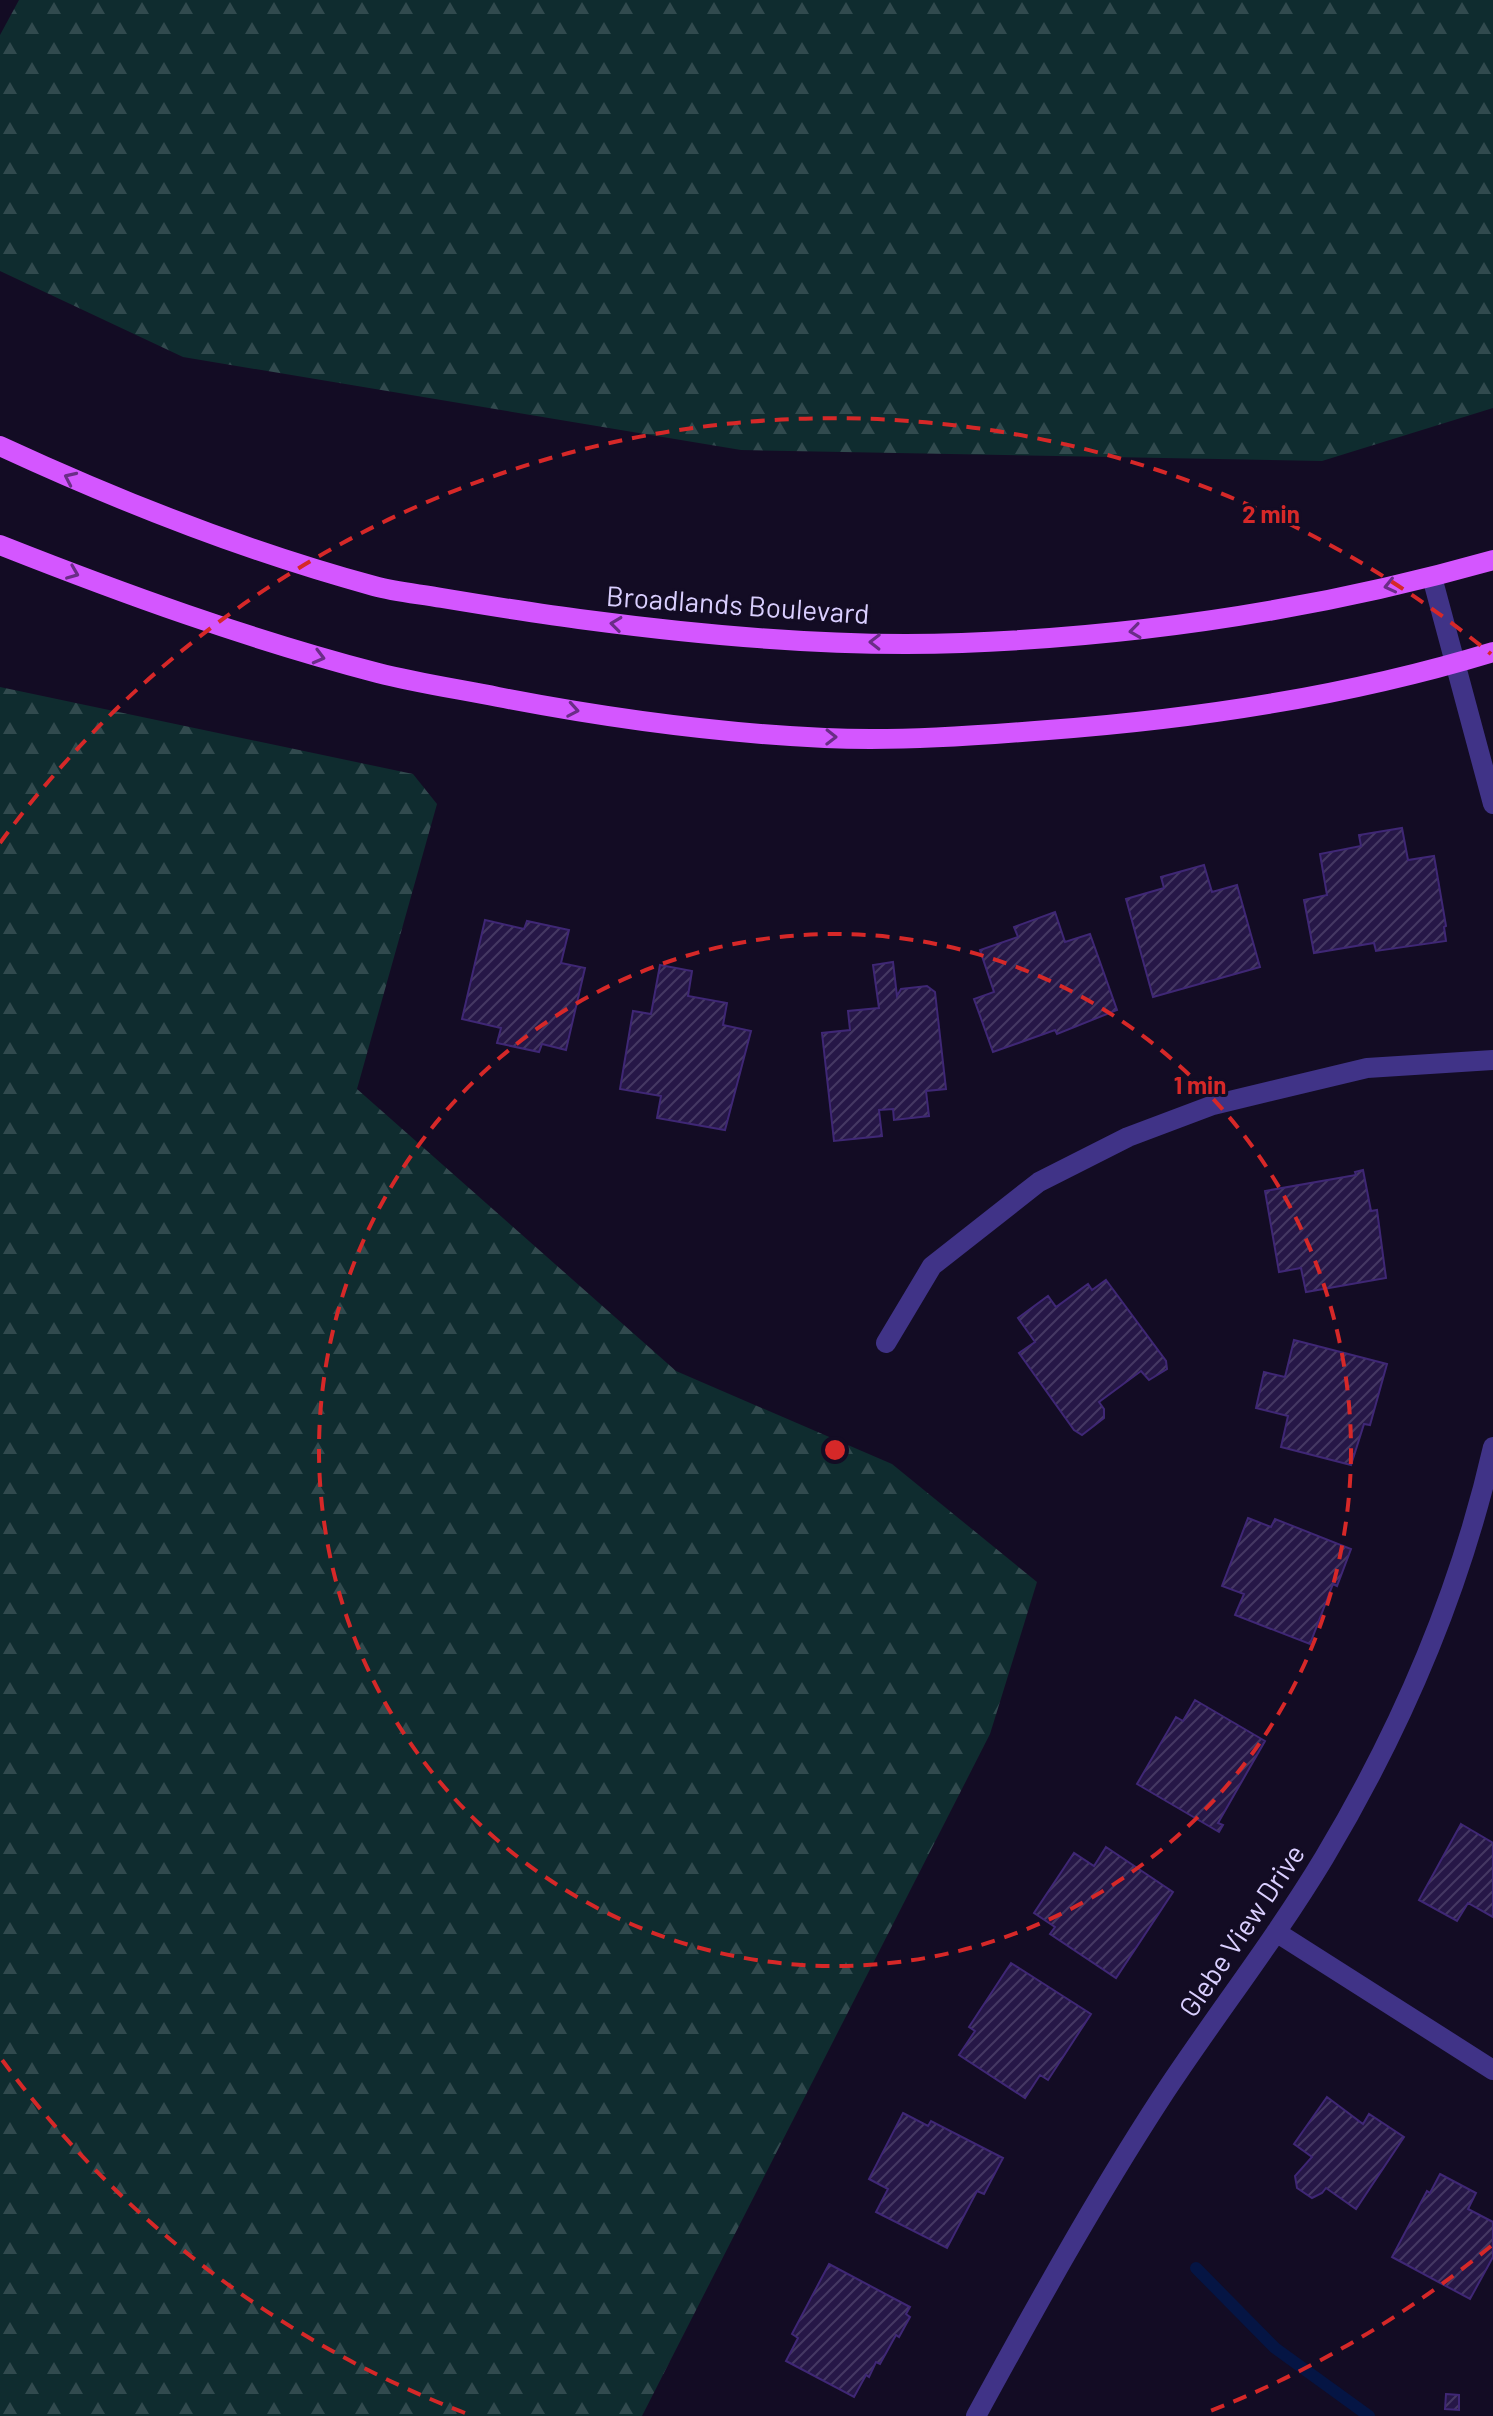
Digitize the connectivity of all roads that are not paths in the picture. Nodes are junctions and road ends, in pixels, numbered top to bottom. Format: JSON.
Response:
{"nodes":[{"id":1,"x":0,"y":446,"type":"edge"},
{"id":2,"x":0,"y":545,"type":"edge"},
{"id":3,"x":1493,"y":560,"type":"edge"},
{"id":4,"x":1432,"y":577,"type":"junction"},
{"id":5,"x":1493,"y":652,"type":"edge"},
{"id":6,"x":1456,"y":663,"type":"junction"},
{"id":7,"x":1493,"y":804,"type":"edge"},
{"id":8,"x":1493,"y":1060,"type":"edge"},
{"id":9,"x":886,"y":1343,"type":"dead end"},
{"id":10,"x":1493,"y":1447,"type":"edge"},
{"id":11,"x":1276,"y":1932,"type":"junction"},
{"id":12,"x":1493,"y":2070,"type":"edge"},
{"id":13,"x":976,"y":2416,"type":"edge"}],
"edges":[{"from":4,"to":1,"type":"main road","name":"Broadlands Boulevard","one_way":true},
{"from":2,"to":6,"type":"main road","one_way":true},
{"from":3,"to":4,"type":"main road","name":"Broadlands Boulevard"},
{"from":4,"to":6,"type":"street"},
{"from":5,"to":6,"type":"main road"},
{"from":6,"to":7,"type":"street"},
{"from":8,"to":9,"type":"street"},
{"from":10,"to":11,"type":"street","name":"Glebe View Drive"},
{"from":11,"to":12,"type":"street"},
{"from":11,"to":13,"type":"street","name":"Glebe View Drive"}]}
